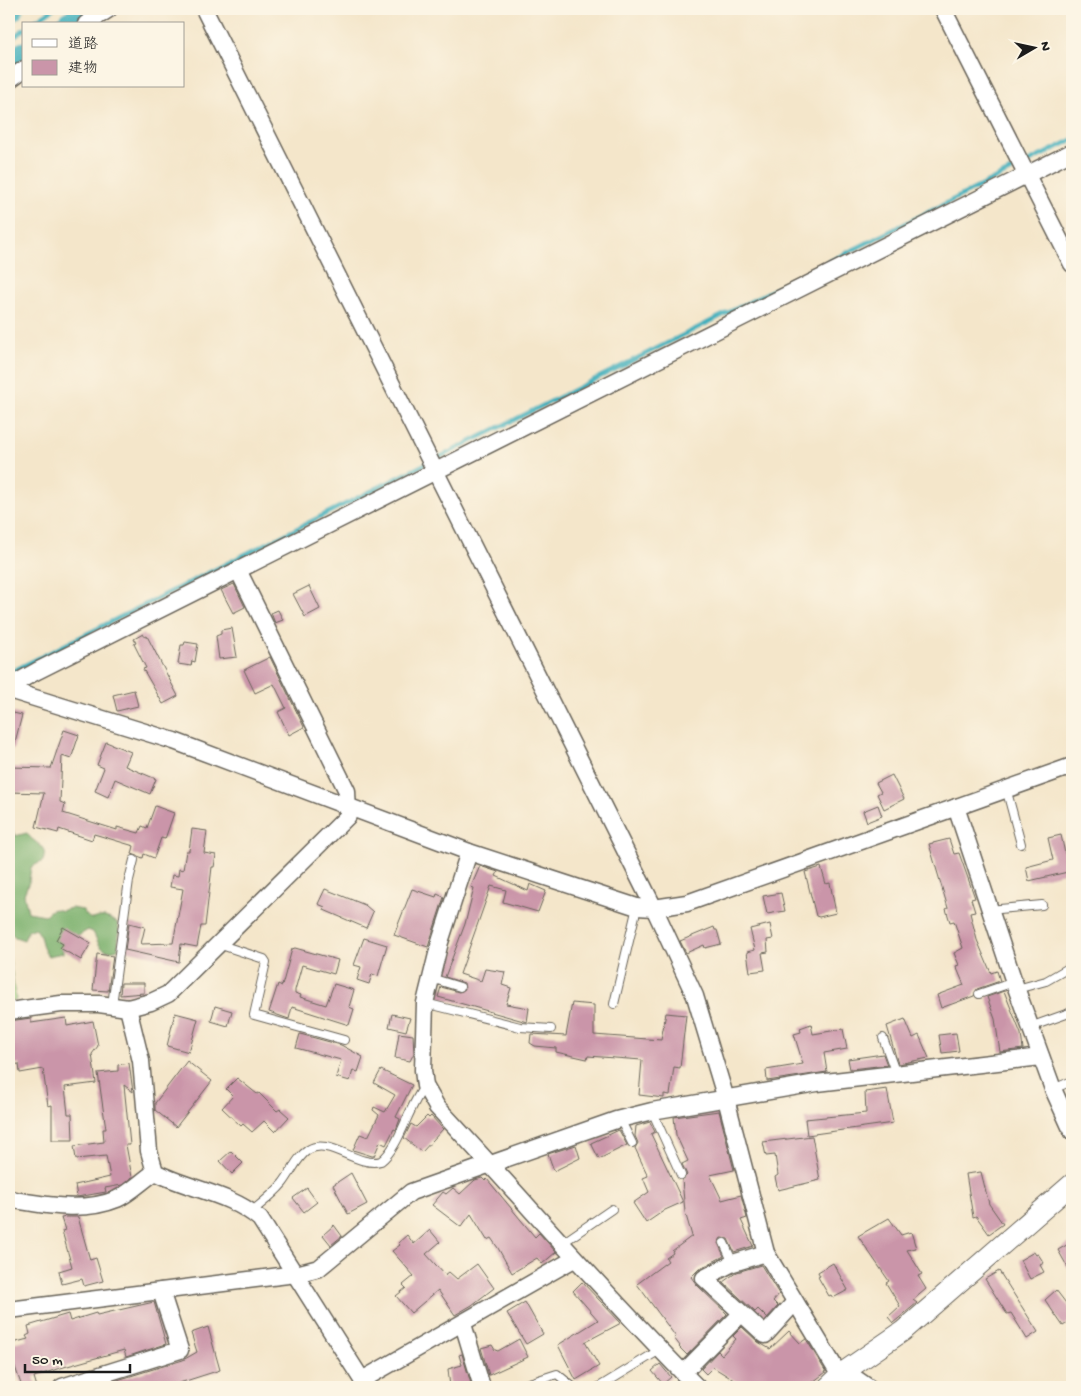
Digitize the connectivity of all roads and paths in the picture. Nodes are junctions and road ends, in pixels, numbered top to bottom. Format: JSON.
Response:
{"nodes":[{"id":1,"x":109,"y":9,"type":"edge"},
{"id":2,"x":204,"y":9,"type":"edge"},
{"id":3,"x":943,"y":9,"type":"edge"},
{"id":4,"x":89,"y":22,"type":"edge"},
{"id":5,"x":22,"y":70,"type":"edge"},
{"id":6,"x":9,"y":80,"type":"edge"},
{"id":7,"x":1072,"y":152,"type":"edge"},
{"id":8,"x":1026,"y":174,"type":"junction"},
{"id":9,"x":1072,"y":264,"type":"edge"},
{"id":10,"x":436,"y":471,"type":"junction"},
{"id":11,"x":238,"y":570,"type":"junction"},
{"id":12,"x":11,"y":691,"type":"edge"},
{"id":13,"x":1072,"y":766,"type":"edge"},
{"id":14,"x":1006,"y":788,"type":"junction"},
{"id":15,"x":349,"y":806,"type":"junction"},
{"id":16,"x":956,"y":807,"type":"junction"},
{"id":17,"x":1021,"y":844,"type":"dead end"},
{"id":18,"x":469,"y":852,"type":"junction"},
{"id":19,"x":134,"y":860,"type":"dead end"},
{"id":20,"x":1042,"y":906,"type":"dead end"},
{"id":21,"x":637,"y":907,"type":"junction"},
{"id":22,"x":654,"y":908,"type":"junction"},
{"id":23,"x":989,"y":910,"type":"junction"},
{"id":24,"x":218,"y":944,"type":"junction"},
{"id":25,"x":1072,"y":966,"type":"edge"},
{"id":26,"x":430,"y":978,"type":"junction"},
{"id":27,"x":1015,"y":986,"type":"junction"},
{"id":28,"x":460,"y":987,"type":"dead end"},
{"id":29,"x":979,"y":994,"type":"dead end"},
{"id":30,"x":425,"y":1002,"type":"junction"},
{"id":31,"x":614,"y":1004,"type":"dead end"},
{"id":32,"x":120,"y":1006,"type":"junction"},
{"id":33,"x":9,"y":1011,"type":"edge"},
{"id":34,"x":1072,"y":1012,"type":"edge"},
{"id":35,"x":1030,"y":1027,"type":"junction"},
{"id":36,"x":551,"y":1029,"type":"dead end"},
{"id":37,"x":883,"y":1038,"type":"dead end"},
{"id":38,"x":344,"y":1040,"type":"dead end"},
{"id":39,"x":1041,"y":1057,"type":"junction"},
{"id":40,"x":897,"y":1075,"type":"junction"},
{"id":41,"x":1072,"y":1081,"type":"edge"},
{"id":42,"x":425,"y":1086,"type":"junction"},
{"id":43,"x":1053,"y":1089,"type":"junction"},
{"id":44,"x":726,"y":1099,"type":"junction"},
{"id":45,"x":652,"y":1111,"type":"junction"},
{"id":46,"x":620,"y":1119,"type":"junction"},
{"id":47,"x":1072,"y":1131,"type":"edge"},
{"id":48,"x":632,"y":1143,"type":"dead end"},
{"id":49,"x":490,"y":1163,"type":"junction"},
{"id":50,"x":155,"y":1172,"type":"junction"},
{"id":51,"x":681,"y":1176,"type":"dead end"},
{"id":52,"x":1072,"y":1184,"type":"edge"},
{"id":53,"x":9,"y":1199,"type":"edge"},
{"id":54,"x":612,"y":1209,"type":"dead end"},
{"id":55,"x":251,"y":1212,"type":"junction"},
{"id":56,"x":724,"y":1243,"type":"dead end"},
{"id":57,"x":561,"y":1244,"type":"junction"},
{"id":58,"x":766,"y":1253,"type":"junction"},
{"id":59,"x":574,"y":1259,"type":"junction"},
{"id":60,"x":733,"y":1263,"type":"junction"},
{"id":61,"x":296,"y":1274,"type":"junction"},
{"id":62,"x":161,"y":1291,"type":"junction"},
{"id":63,"x":795,"y":1302,"type":"junction"},
{"id":64,"x":9,"y":1310,"type":"edge"},
{"id":65,"x":741,"y":1314,"type":"junction"},
{"id":66,"x":463,"y":1324,"type":"junction"},
{"id":67,"x":658,"y":1350,"type":"junction"},
{"id":68,"x":683,"y":1373,"type":"junction"},
{"id":69,"x":838,"y":1378,"type":"edge"},
{"id":70,"x":363,"y":1384,"type":"edge"},
{"id":71,"x":62,"y":1387,"type":"edge"},
{"id":72,"x":482,"y":1387,"type":"edge"},
{"id":73,"x":517,"y":1387,"type":"edge"},
{"id":74,"x":573,"y":1387,"type":"edge"},
{"id":75,"x":599,"y":1387,"type":"edge"},
{"id":76,"x":697,"y":1387,"type":"edge"},
{"id":77,"x":868,"y":1387,"type":"edge"}],
"edges":[{"from":1,"to":4,"type":"street"},
{"from":2,"to":10,"type":"street"},
{"from":3,"to":8,"type":"street"},
{"from":5,"to":6,"type":"street"},
{"from":7,"to":8,"type":"street"},
{"from":8,"to":9,"type":"street"},
{"from":8,"to":10,"type":"street"},
{"from":10,"to":11,"type":"street"},
{"from":10,"to":22,"type":"street"},
{"from":11,"to":12,"type":"street"},
{"from":11,"to":15,"type":"street"},
{"from":12,"to":15,"type":"street"},
{"from":13,"to":14,"type":"street"},
{"from":14,"to":16,"type":"street"},
{"from":14,"to":17,"type":"lane"},
{"from":15,"to":18,"type":"street"},
{"from":15,"to":24,"type":"street"},
{"from":16,"to":22,"type":"street"},
{"from":16,"to":23,"type":"street"},
{"from":18,"to":21,"type":"street"},
{"from":18,"to":26,"type":"street"},
{"from":19,"to":32,"type":"lane"},
{"from":20,"to":23,"type":"lane"},
{"from":21,"to":22,"type":"street"},
{"from":21,"to":31,"type":"lane"},
{"from":22,"to":44,"type":"street"},
{"from":23,"to":27,"type":"street"},
{"from":24,"to":32,"type":"street"},
{"from":24,"to":38,"type":"lane"},
{"from":25,"to":27,"type":"lane"},
{"from":26,"to":28,"type":"lane"},
{"from":26,"to":30,"type":"street"},
{"from":27,"to":29,"type":"lane"},
{"from":27,"to":35,"type":"street"},
{"from":30,"to":36,"type":"lane"},
{"from":30,"to":42,"type":"street"},
{"from":32,"to":33,"type":"street"},
{"from":32,"to":50,"type":"street"},
{"from":34,"to":35,"type":"lane"},
{"from":35,"to":39,"type":"street"},
{"from":37,"to":40,"type":"lane"},
{"from":39,"to":40,"type":"street"},
{"from":39,"to":43,"type":"street"},
{"from":40,"to":44,"type":"street"},
{"from":41,"to":43,"type":"lane"},
{"from":42,"to":49,"type":"street"},
{"from":42,"to":55,"type":"lane"},
{"from":43,"to":47,"type":"street"},
{"from":44,"to":45,"type":"street"},
{"from":44,"to":58,"type":"street"},
{"from":45,"to":46,"type":"street"},
{"from":45,"to":51,"type":"lane"},
{"from":46,"to":48,"type":"lane"},
{"from":46,"to":49,"type":"street"},
{"from":49,"to":57,"type":"street"},
{"from":49,"to":61,"type":"street"},
{"from":50,"to":53,"type":"street"},
{"from":50,"to":55,"type":"street"},
{"from":52,"to":69,"type":"street"},
{"from":54,"to":57,"type":"lane"},
{"from":55,"to":61,"type":"street"},
{"from":56,"to":60,"type":"lane"},
{"from":57,"to":59,"type":"street"},
{"from":58,"to":60,"type":"street"},
{"from":58,"to":63,"type":"street"},
{"from":59,"to":66,"type":"street"},
{"from":59,"to":67,"type":"street"},
{"from":60,"to":65,"type":"street"},
{"from":61,"to":62,"type":"street"},
{"from":61,"to":70,"type":"street"},
{"from":62,"to":64,"type":"street"},
{"from":62,"to":71,"type":"street"},
{"from":63,"to":65,"type":"street"},
{"from":63,"to":69,"type":"street"},
{"from":65,"to":68,"type":"street"},
{"from":66,"to":70,"type":"street"},
{"from":66,"to":72,"type":"street"},
{"from":67,"to":68,"type":"street"},
{"from":67,"to":75,"type":"lane"},
{"from":68,"to":76,"type":"street"},
{"from":69,"to":77,"type":"street"},
{"from":73,"to":74,"type":"lane"}]}
